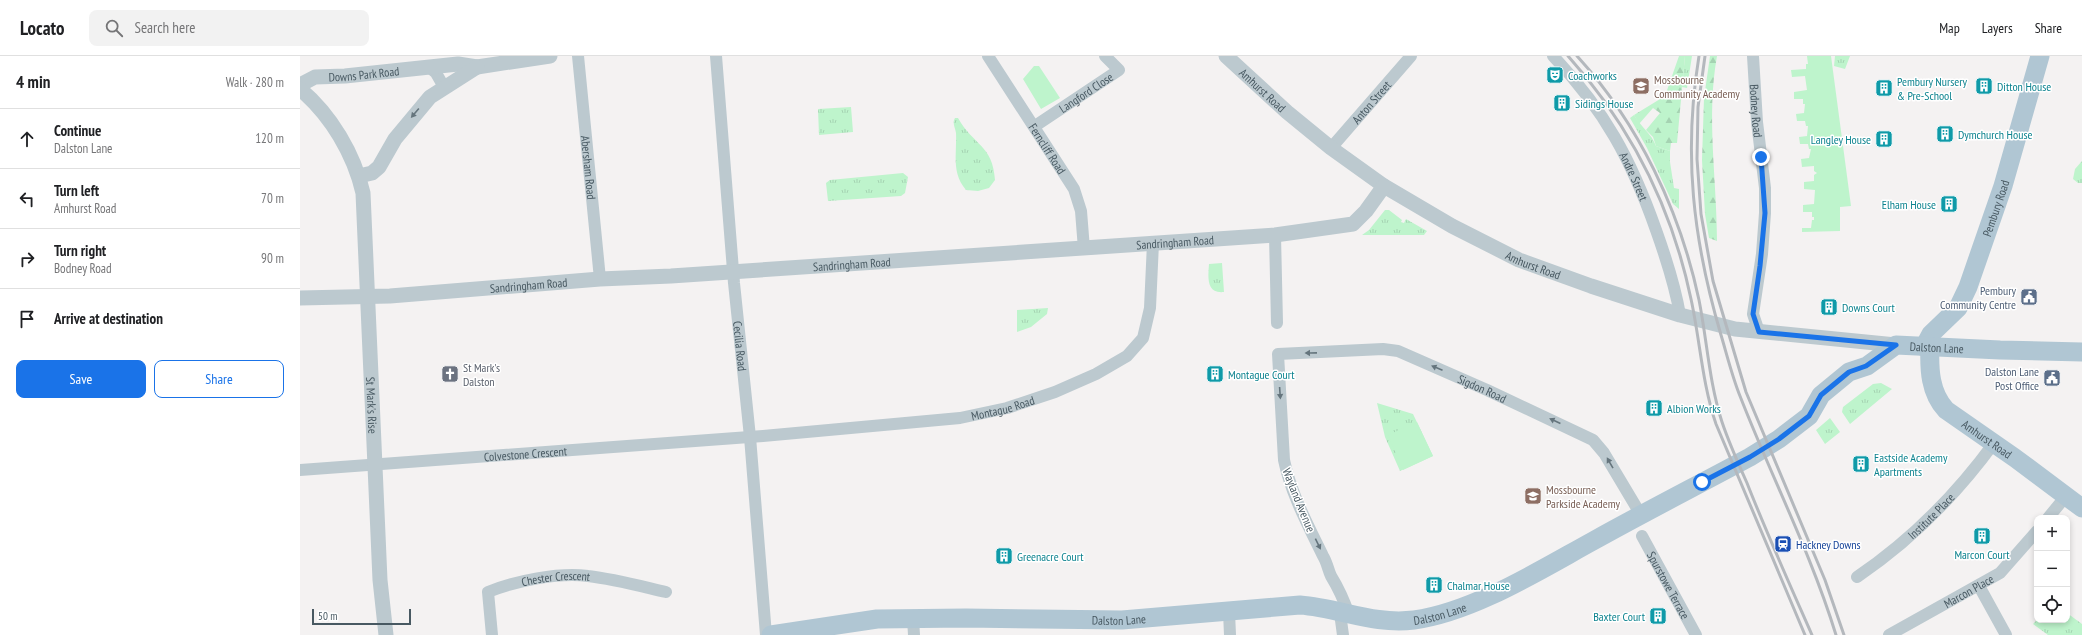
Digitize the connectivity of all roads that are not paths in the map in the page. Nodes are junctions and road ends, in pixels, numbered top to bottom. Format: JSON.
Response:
{"nodes":[{"id":1,"x":550,"y":56,"type":"edge"},
{"id":2,"x":578,"y":56,"type":"edge"},
{"id":3,"x":716,"y":56,"type":"edge"},
{"id":4,"x":988,"y":56,"type":"edge"},
{"id":5,"x":1105,"y":56,"type":"edge"},
{"id":6,"x":1226,"y":56,"type":"edge"},
{"id":7,"x":1411,"y":56,"type":"edge"},
{"id":8,"x":1553,"y":56,"type":"edge"},
{"id":9,"x":1753,"y":56,"type":"edge"},
{"id":10,"x":2040,"y":56,"type":"edge"},
{"id":11,"x":477,"y":67,"type":"junction"},
{"id":12,"x":430,"y":68,"type":"junction"},
{"id":13,"x":300,"y":85,"type":"edge"},
{"id":14,"x":444,"y":87,"type":"junction"},
{"id":15,"x":300,"y":90,"type":"edge"},
{"id":16,"x":1035,"y":126,"type":"junction"},
{"id":17,"x":1331,"y":148,"type":"junction"},
{"id":18,"x":359,"y":176,"type":"junction"},
{"id":19,"x":1384,"y":186,"type":"junction"},
{"id":20,"x":1275,"y":235,"type":"junction"},
{"id":21,"x":1153,"y":243,"type":"junction"},
{"id":22,"x":1084,"y":249,"type":"junction"},
{"id":23,"x":733,"y":272,"type":"junction"},
{"id":24,"x":600,"y":279,"type":"junction"},
{"id":25,"x":368,"y":297,"type":"junction"},
{"id":26,"x":300,"y":298,"type":"edge"},
{"id":27,"x":1680,"y":315,"type":"junction"},
{"id":28,"x":1277,"y":323,"type":"dead end"},
{"id":29,"x":1759,"y":332,"type":"junction"},
{"id":30,"x":1896,"y":345,"type":"junction"},
{"id":31,"x":1928,"y":347,"type":"junction"},
{"id":32,"x":2082,"y":352,"type":"edge"},
{"id":33,"x":1278,"y":354,"type":"joint"},
{"id":34,"x":750,"y":437,"type":"junction"},
{"id":35,"x":1994,"y":443,"type":"junction"},
{"id":36,"x":375,"y":465,"type":"junction"},
{"id":37,"x":300,"y":470,"type":"edge"},
{"id":38,"x":2066,"y":496,"type":"junction"},
{"id":39,"x":2082,"y":508,"type":"edge"},
{"id":40,"x":1640,"y":515,"type":"junction"},
{"id":41,"x":2050,"y":515,"type":"edge"},
{"id":42,"x":2034,"y":534,"type":"edge"},
{"id":43,"x":1642,"y":536,"type":"dead end"},
{"id":44,"x":1857,"y":577,"type":"dead end"},
{"id":45,"x":1979,"y":586,"type":"junction"},
{"id":46,"x":666,"y":592,"type":"dead end"},
{"id":47,"x":1229,"y":612,"type":"junction"},
{"id":48,"x":1345,"y":614,"type":"junction"},
{"id":49,"x":914,"y":626,"type":"edge"},
{"id":50,"x":386,"y":635,"type":"edge"},
{"id":51,"x":492,"y":635,"type":"edge"},
{"id":52,"x":766,"y":635,"type":"edge"},
{"id":53,"x":771,"y":635,"type":"edge"},
{"id":54,"x":1230,"y":635,"type":"edge"},
{"id":55,"x":1343,"y":635,"type":"edge"},
{"id":56,"x":1696,"y":635,"type":"edge"},
{"id":57,"x":1889,"y":635,"type":"edge"},
{"id":58,"x":2006,"y":635,"type":"edge"}],
"edges":[{"from":1,"to":11,"type":"street","name":"Downs Park Road"},
{"from":2,"to":24,"type":"street","name":"Abersham Road"},
{"from":3,"to":23,"type":"street","name":"Cecilia Road"},
{"from":4,"to":16,"type":"street","name":"Ferncliff Road"},
{"from":5,"to":16,"type":"street","name":"Langford Close"},
{"from":6,"to":17,"type":"street","name":"Amhurst Road"},
{"from":7,"to":17,"type":"street","name":"Anton Street"},
{"from":8,"to":27,"type":"street","name":"Andre Street"},
{"from":9,"to":29,"type":"street","name":"Bodney Road"},
{"from":10,"to":31,"type":"main road","name":"Pembury Road"},
{"from":11,"to":12,"type":"street","name":"Downs Park Road"},
{"from":11,"to":14,"type":"street","name":"Downs Park Road"},
{"from":12,"to":13,"type":"street","name":"Downs Park Road"},
{"from":12,"to":14,"type":"street"},
{"from":14,"to":18,"type":"street","one_way":true},
{"from":15,"to":18,"type":"street","name":"St Mark's Rise"},
{"from":16,"to":22,"type":"street","name":"Ferncliff Road"},
{"from":17,"to":19,"type":"street","name":"Amhurst Road"},
{"from":18,"to":25,"type":"street","name":"St Mark's Rise"},
{"from":19,"to":20,"type":"street","name":"Sandringham Road"},
{"from":19,"to":27,"type":"street","name":"Amhurst Road"},
{"from":20,"to":21,"type":"street","name":"Sandringham Road"},
{"from":20,"to":28,"type":"street"},
{"from":21,"to":22,"type":"street","name":"Sandringham Road"},
{"from":21,"to":34,"type":"street","name":"Montague Road"},
{"from":22,"to":23,"type":"street","name":"Sandringham Road"},
{"from":23,"to":24,"type":"street","name":"Sandringham Road"},
{"from":23,"to":34,"type":"street","name":"Cecilia Road"},
{"from":24,"to":25,"type":"street","name":"Sandringham Road"},
{"from":25,"to":26,"type":"street","name":"Sandringham Road"},
{"from":25,"to":36,"type":"street","name":"St Mark's Rise"},
{"from":27,"to":29,"type":"street","name":"Amhurst Road"},
{"from":29,"to":30,"type":"street","name":"Amhurst Road"},
{"from":30,"to":31,"type":"main road","name":"Dalston Lane"},
{"from":30,"to":40,"type":"main road","name":"Dalston Lane"},
{"from":31,"to":32,"type":"main road","name":"Dalston Lane"},
{"from":31,"to":35,"type":"main road","name":"Amhurst Road"},
{"from":40,"to":33,"type":"street","name":"Sigdon Road","one_way":true},
{"from":33,"to":48,"type":"street","name":"Wayland Avenue","one_way":true},
{"from":34,"to":36,"type":"street","name":"Colvestone Crescent"},
{"from":34,"to":52,"type":"street","name":"Cecilia Road"},
{"from":35,"to":38,"type":"main road","name":"Amhurst Road"},
{"from":35,"to":44,"type":"street","name":"Institute Place"},
{"from":36,"to":37,"type":"street","name":"Colvestone Crescent"},
{"from":36,"to":50,"type":"street","name":"St Mark's Rise"},
{"from":38,"to":39,"type":"main road","name":"Amhurst Road"},
{"from":38,"to":41,"type":"street"},
{"from":40,"to":48,"type":"main road","name":"Dalston Lane"},
{"from":42,"to":45,"type":"street","name":"Marcon Place"},
{"from":43,"to":56,"type":"street","name":"Spurstowe Terrace"},
{"from":45,"to":57,"type":"street","name":"Marcon Place"},
{"from":45,"to":58,"type":"street"},
{"from":46,"to":51,"type":"street","name":"Chester Crescent"},
{"from":47,"to":48,"type":"main road","name":"Dalston Lane"},
{"from":47,"to":49,"type":"main road","name":"Dalston Lane"},
{"from":47,"to":54,"type":"street"},
{"from":48,"to":55,"type":"street","name":"Wayland Avenue"},
{"from":49,"to":53,"type":"main road","name":"Dalston Lane"}]}
